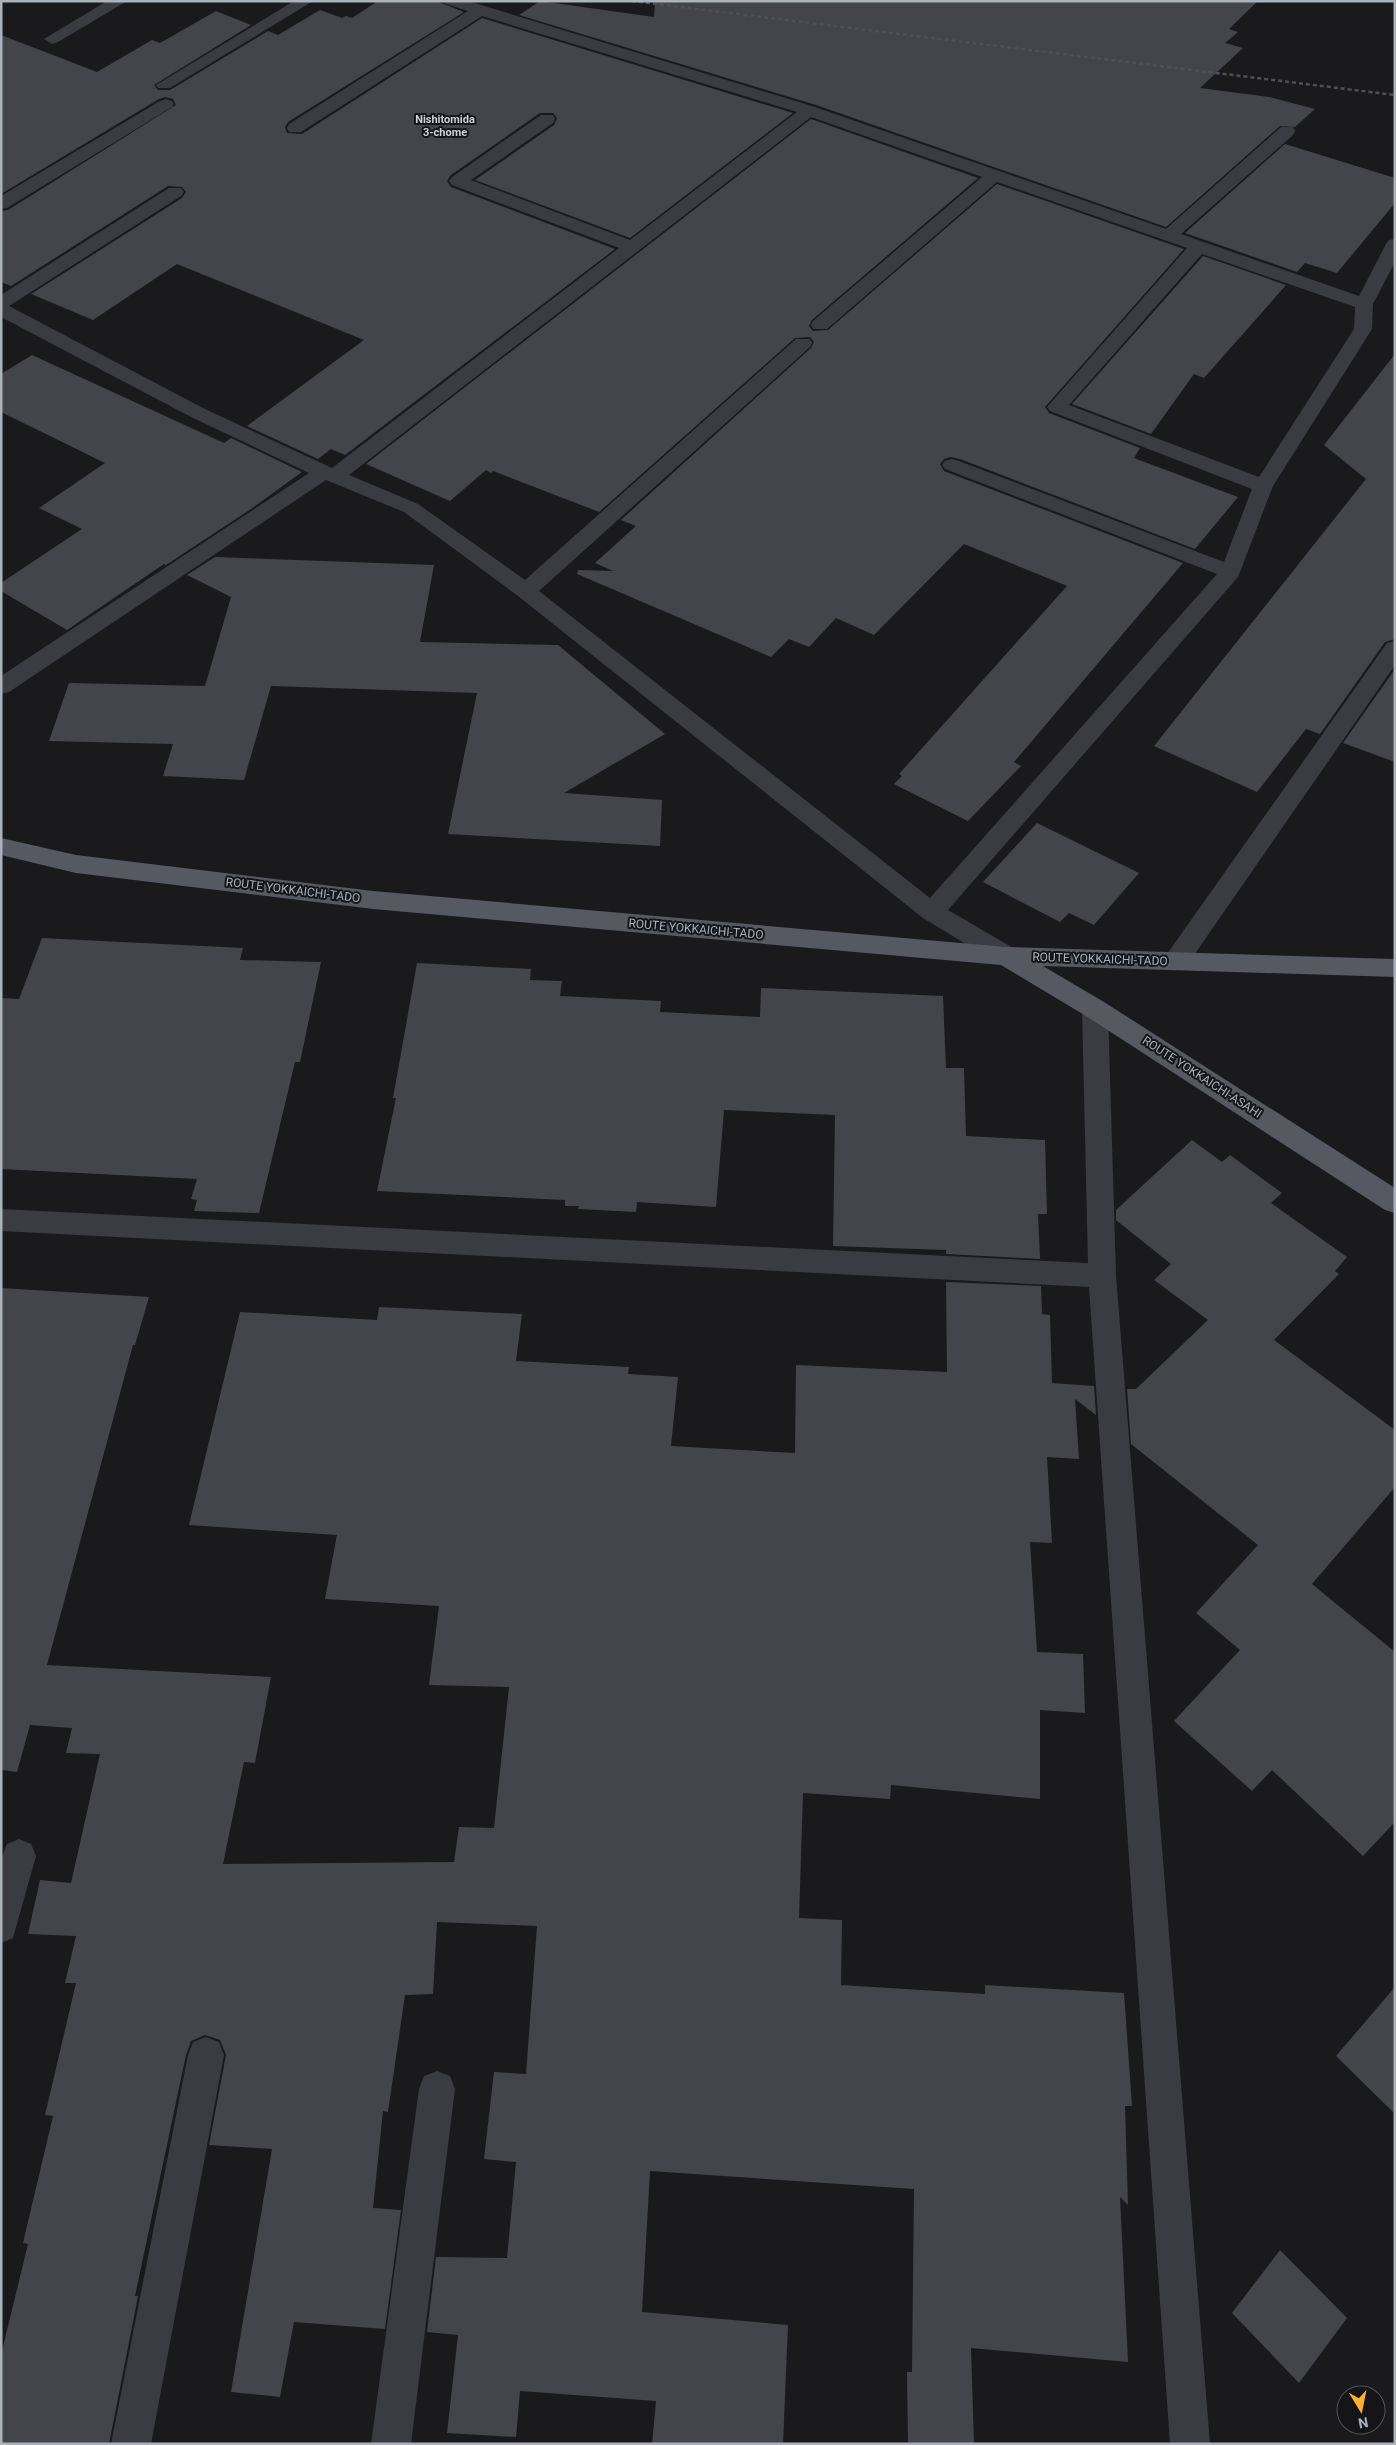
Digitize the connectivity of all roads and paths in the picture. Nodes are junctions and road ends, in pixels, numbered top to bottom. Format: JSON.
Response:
{"nodes":[{"id":1,"x":119,"y":1,"type":"edge"},
{"id":2,"x":305,"y":1,"type":"edge"},
{"id":3,"x":451,"y":1,"type":"edge"},
{"id":4,"x":480,"y":10,"type":"junction"},
{"id":5,"x":52,"y":39,"type":"dead end"},
{"id":6,"x":164,"y":85,"type":"dead end"},
{"id":7,"x":166,"y":104,"type":"dead end"},
{"id":8,"x":809,"y":111,"type":"junction"},
{"id":9,"x":547,"y":118,"type":"dead end"},
{"id":10,"x":295,"y":128,"type":"dead end"},
{"id":11,"x":1287,"y":131,"type":"dead end"},
{"id":12,"x":995,"y":175,"type":"junction"},
{"id":13,"x":174,"y":192,"type":"dead end"},
{"id":14,"x":1,"y":204,"type":"edge"},
{"id":15,"x":1169,"y":236,"type":"junction"},
{"id":16,"x":1395,"y":244,"type":"edge"},
{"id":17,"x":1199,"y":246,"type":"junction"},
{"id":18,"x":632,"y":247,"type":"junction"},
{"id":19,"x":1,"y":303,"type":"edge"},
{"id":20,"x":1364,"y":304,"type":"junction"},
{"id":21,"x":1,"y":309,"type":"edge"},
{"id":22,"x":820,"y":325,"type":"dead end"},
{"id":23,"x":803,"y":343,"type":"dead end"},
{"id":24,"x":952,"y":465,"type":"dead end"},
{"id":25,"x":330,"y":474,"type":"junction"},
{"id":26,"x":1263,"y":486,"type":"junction"},
{"id":27,"x":1231,"y":572,"type":"junction"},
{"id":28,"x":526,"y":591,"type":"junction"},
{"id":29,"x":1395,"y":648,"type":"edge"},
{"id":30,"x":1,"y":687,"type":"edge"},
{"id":31,"x":1,"y":846,"type":"edge"},
{"id":32,"x":932,"y":912,"type":"junction"},
{"id":33,"x":1006,"y":956,"type":"junction"},
{"id":34,"x":1176,"y":961,"type":"junction"},
{"id":35,"x":1395,"y":968,"type":"edge"},
{"id":36,"x":1095,"y":1008,"type":"junction"},
{"id":37,"x":1395,"y":1202,"type":"edge"},
{"id":38,"x":1,"y":1220,"type":"edge"},
{"id":39,"x":1102,"y":1276,"type":"junction"},
{"id":40,"x":19,"y":1856,"type":"dead end"},
{"id":41,"x":1,"y":1926,"type":"edge"},
{"id":42,"x":206,"y":2055,"type":"dead end"},
{"id":43,"x":437,"y":2089,"type":"dead end"},
{"id":44,"x":130,"y":2444,"type":"edge"},
{"id":45,"x":390,"y":2444,"type":"edge"},
{"id":46,"x":1190,"y":2444,"type":"edge"}],
"edges":[{"from":1,"to":5,"type":"street"},
{"from":2,"to":6,"type":"street"},
{"from":3,"to":4,"type":"street"},
{"from":4,"to":8,"type":"street"},
{"from":4,"to":10,"type":"street"},
{"from":7,"to":14,"type":"street"},
{"from":8,"to":12,"type":"street"},
{"from":8,"to":18,"type":"street"},
{"from":9,"to":18,"type":"street"},
{"from":11,"to":15,"type":"street"},
{"from":12,"to":15,"type":"street"},
{"from":12,"to":22,"type":"street"},
{"from":13,"to":19,"type":"street"},
{"from":15,"to":17,"type":"street"},
{"from":16,"to":20,"type":"street"},
{"from":17,"to":20,"type":"street"},
{"from":17,"to":26,"type":"street"},
{"from":18,"to":25,"type":"street"},
{"from":20,"to":26,"type":"street"},
{"from":21,"to":25,"type":"street"},
{"from":23,"to":28,"type":"street"},
{"from":24,"to":27,"type":"street"},
{"from":25,"to":28,"type":"street"},
{"from":25,"to":30,"type":"street"},
{"from":26,"to":27,"type":"street"},
{"from":27,"to":32,"type":"street"},
{"from":28,"to":32,"type":"street"},
{"from":29,"to":34,"type":"street"},
{"from":31,"to":33,"type":"main road","name":"ROUTE YOKKAICHI-TADO"},
{"from":32,"to":33,"type":"street"},
{"from":33,"to":34,"type":"main road","name":"ROUTE YOKKAICHI-TADO"},
{"from":33,"to":36,"type":"main road","name":"ROUTE YOKKAICHI-ASAHI"},
{"from":34,"to":35,"type":"main road","name":"ROUTE YOKKAICHI-TADO"},
{"from":36,"to":37,"type":"main road","name":"ROUTE YOKKAICHI-ASAHI"},
{"from":36,"to":39,"type":"street"},
{"from":38,"to":39,"type":"street"},
{"from":39,"to":46,"type":"street"},
{"from":40,"to":41,"type":"street"},
{"from":42,"to":44,"type":"street"},
{"from":43,"to":45,"type":"street"}]}
